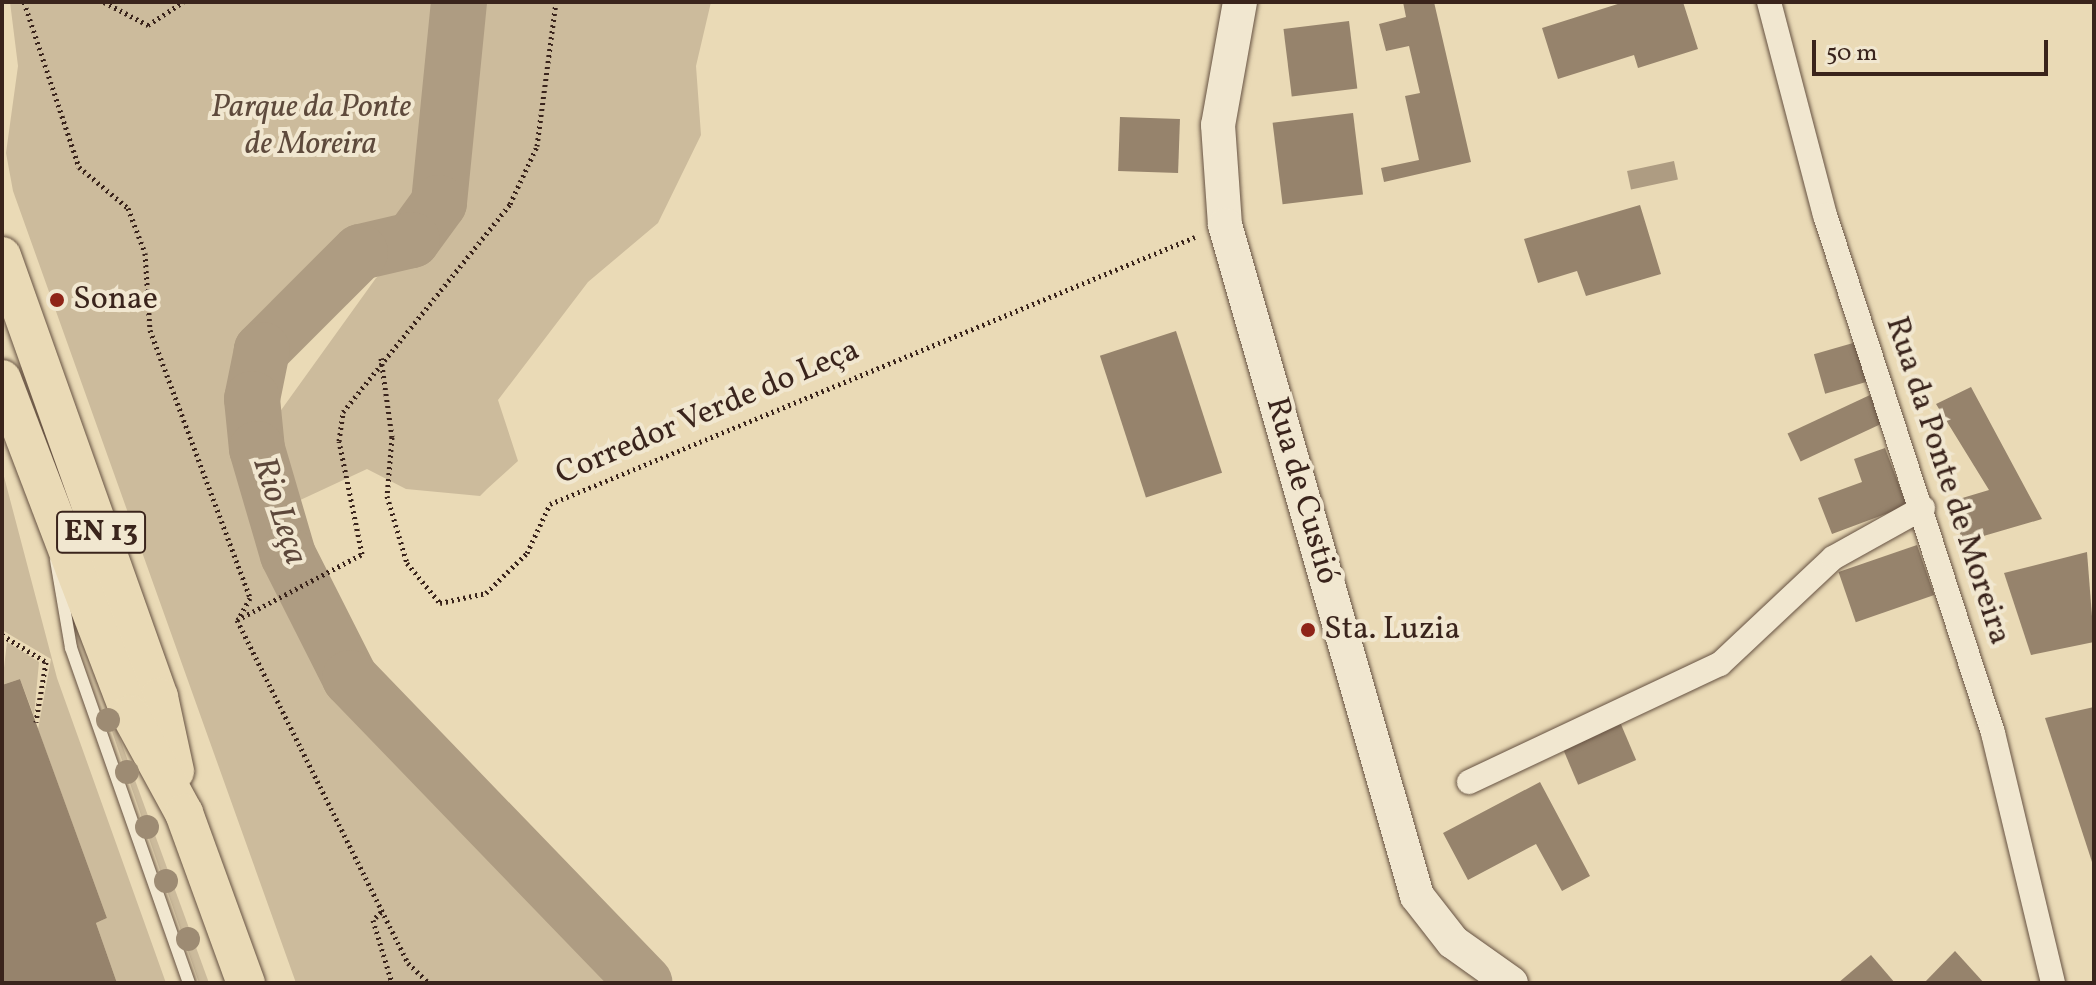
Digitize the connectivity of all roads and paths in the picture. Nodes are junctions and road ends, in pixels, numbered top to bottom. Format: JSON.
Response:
{"nodes":[{"id":1,"x":24,"y":2,"type":"edge"},
{"id":2,"x":104,"y":2,"type":"edge"},
{"id":3,"x":183,"y":2,"type":"edge"},
{"id":4,"x":556,"y":2,"type":"edge"},
{"id":5,"x":1240,"y":2,"type":"edge"},
{"id":6,"x":1769,"y":2,"type":"edge"},
{"id":7,"x":1225,"y":225,"type":"junction"},
{"id":8,"x":2,"y":256,"type":"edge"},
{"id":9,"x":381,"y":358,"type":"junction"},
{"id":10,"x":2,"y":379,"type":"edge"},
{"id":11,"x":1923,"y":508,"type":"junction"},
{"id":12,"x":55,"y":520,"type":"junction"},
{"id":13,"x":237,"y":620,"type":"junction"},
{"id":14,"x":3,"y":638,"type":"edge"},
{"id":15,"x":36,"y":722,"type":"dead end"},
{"id":16,"x":1469,"y":782,"type":"dead end"},
{"id":17,"x":184,"y":813,"type":"junction"},
{"id":18,"x":381,"y":912,"type":"junction"},
{"id":19,"x":189,"y":983,"type":"edge"},
{"id":20,"x":246,"y":983,"type":"edge"},
{"id":21,"x":392,"y":983,"type":"edge"},
{"id":22,"x":429,"y":983,"type":"edge"},
{"id":23,"x":1511,"y":983,"type":"edge"},
{"id":24,"x":2053,"y":983,"type":"edge"}],
"edges":[{"from":1,"to":13,"type":"path"},
{"from":2,"to":3,"type":"path"},
{"from":4,"to":9,"type":"path"},
{"from":5,"to":7,"type":"main road","name":"Rua de Custió"},
{"from":6,"to":11,"type":"street","name":"Rua da Ponte de Moreira"},
{"from":7,"to":9,"type":"path","name":"Corredor Verde do Leça"},
{"from":7,"to":23,"type":"main road","name":"Rua de Custió"},
{"from":8,"to":17,"type":"main road","number":"EN 13"},
{"from":9,"to":13,"type":"path"},
{"from":10,"to":12,"type":"main road","number":"EN 13"},
{"from":11,"to":16,"type":"street"},
{"from":11,"to":24,"type":"street","name":"Rua da Ponte de Moreira"},
{"from":12,"to":17,"type":"main road","number":"EN 13"},
{"from":12,"to":19,"type":"lane"},
{"from":13,"to":18,"type":"path"},
{"from":14,"to":15,"type":"path"},
{"from":17,"to":20,"type":"main road","number":"EN 13"},
{"from":18,"to":21,"type":"path"},
{"from":18,"to":22,"type":"path"}]}
